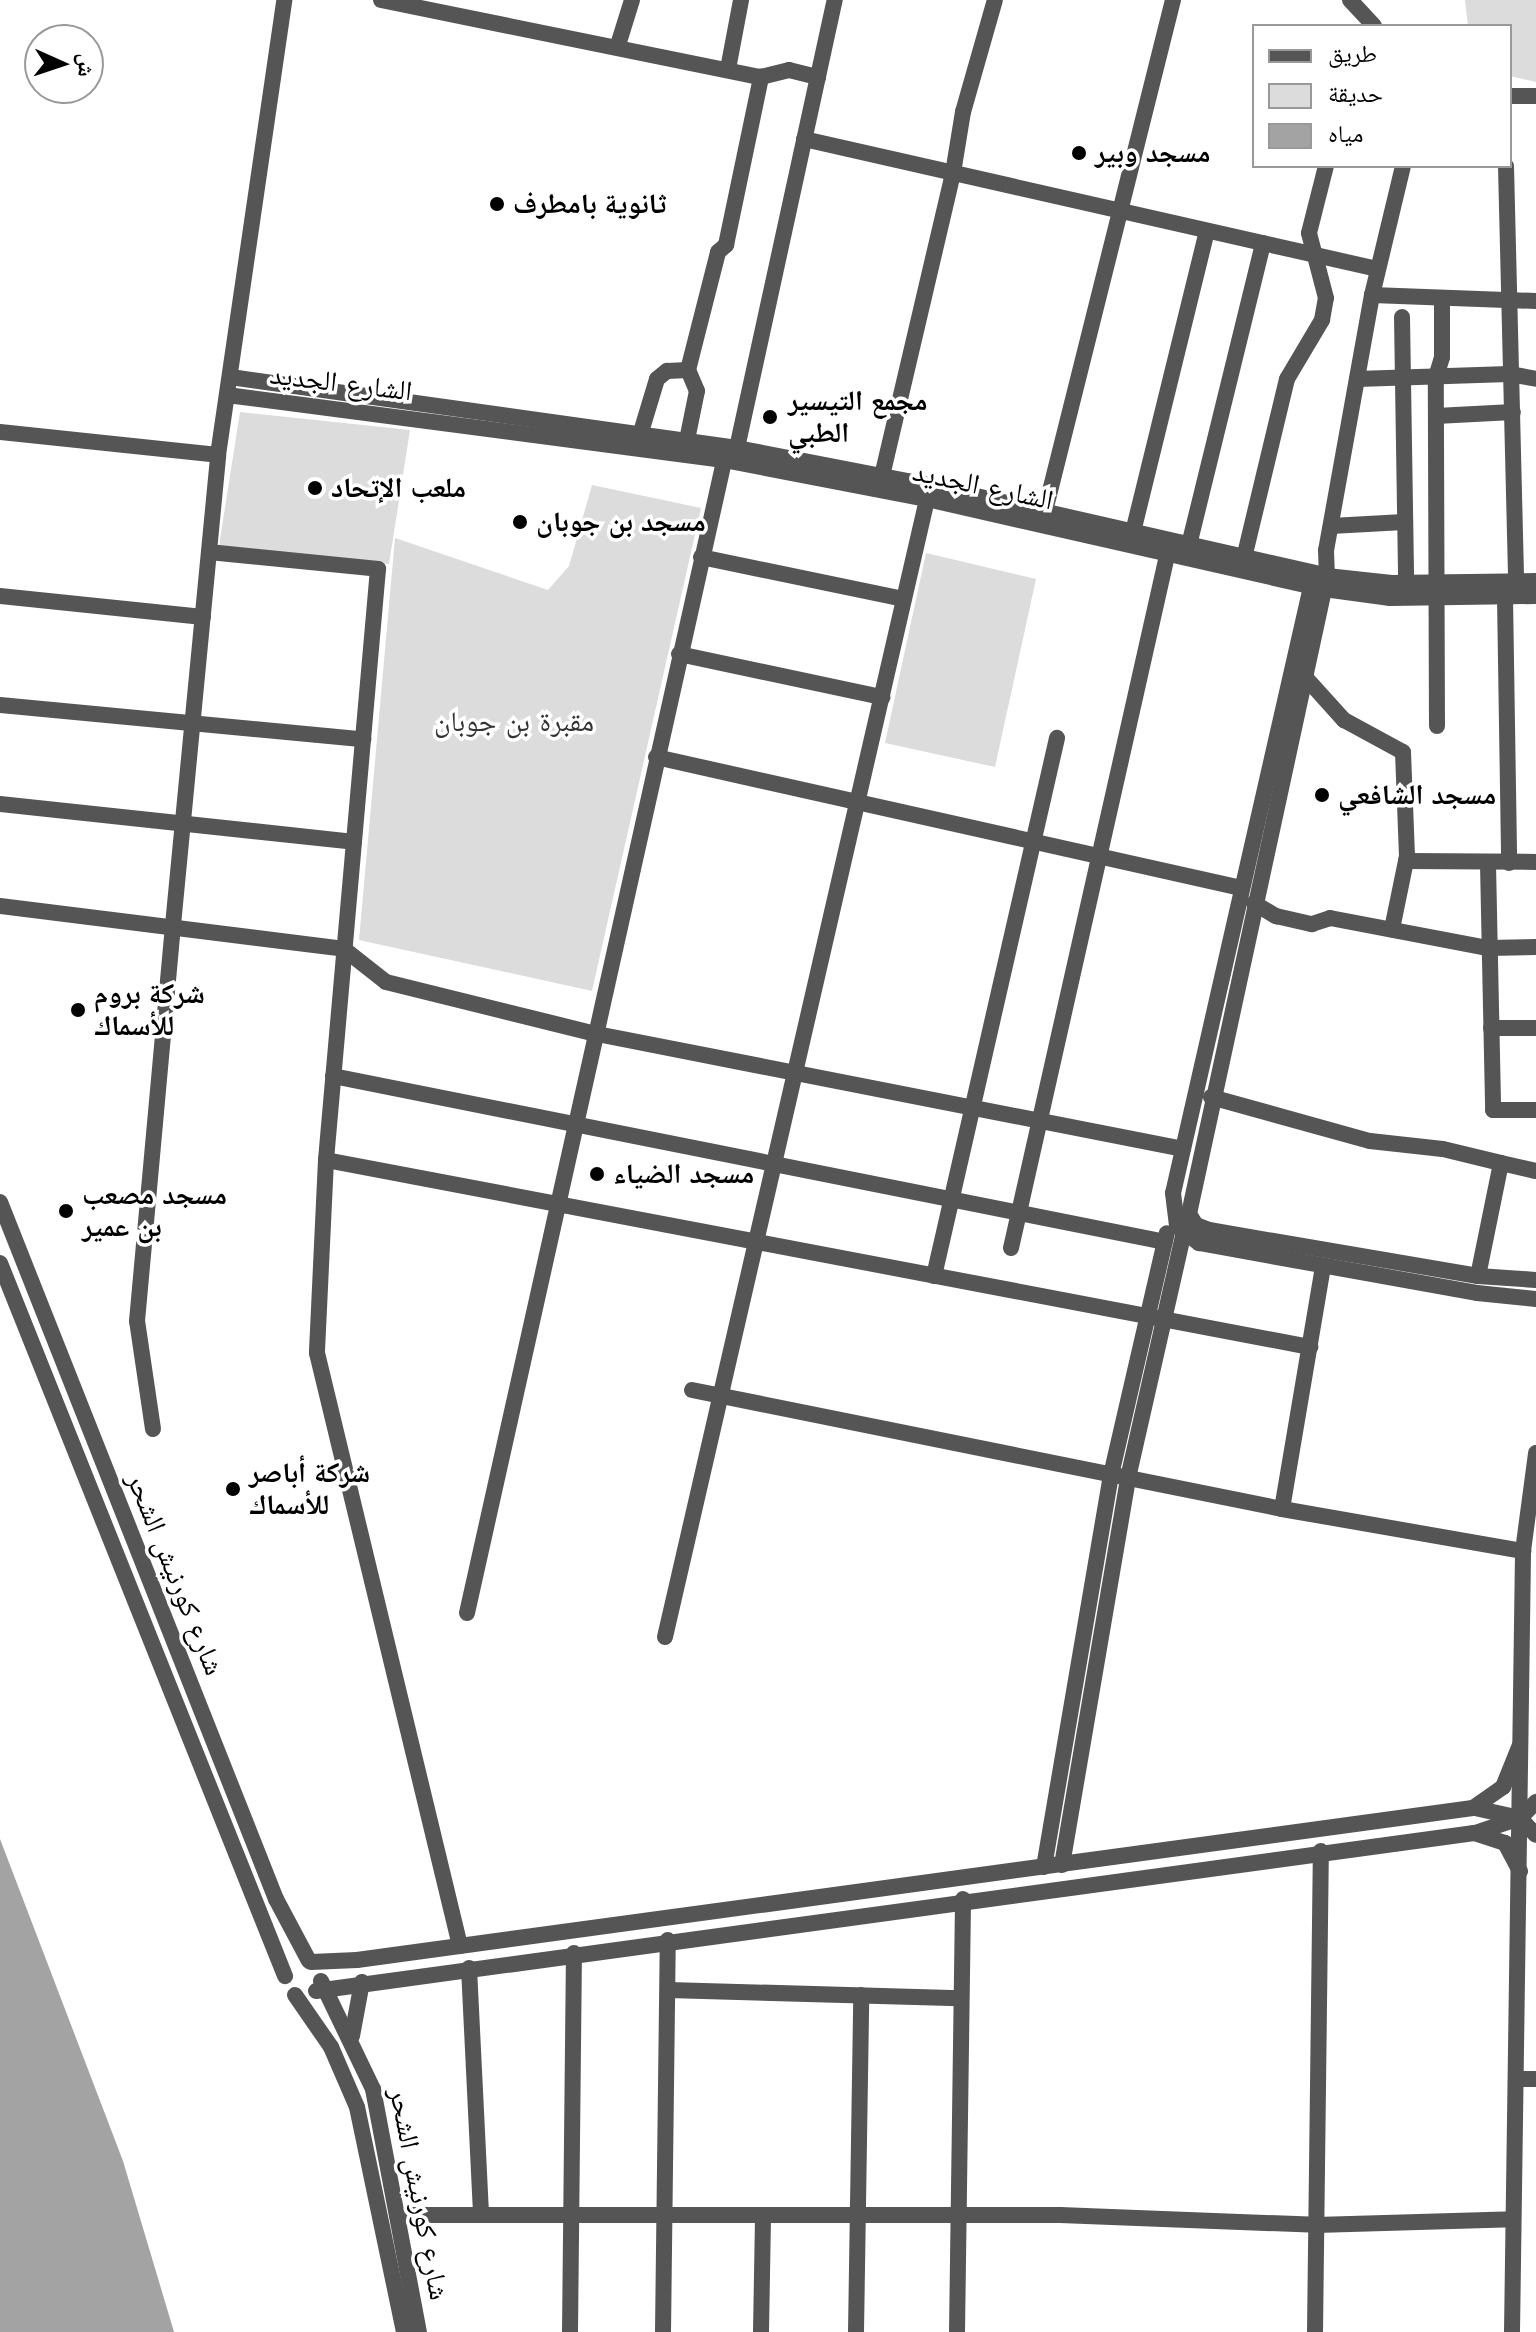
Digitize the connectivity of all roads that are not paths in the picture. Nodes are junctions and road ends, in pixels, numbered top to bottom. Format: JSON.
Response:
{"nodes":[{"id":1,"x":284,"y":0,"type":"edge"},
{"id":2,"x":381,"y":0,"type":"edge"},
{"id":3,"x":632,"y":0,"type":"edge"},
{"id":4,"x":741,"y":0,"type":"edge"},
{"id":5,"x":835,"y":0,"type":"edge"},
{"id":6,"x":995,"y":0,"type":"edge"},
{"id":7,"x":1173,"y":0,"type":"edge"},
{"id":8,"x":618,"y":45,"type":"junction"},
{"id":9,"x":728,"y":69,"type":"junction"},
{"id":10,"x":761,"y":77,"type":"junction"},
{"id":11,"x":818,"y":77,"type":"junction"},
{"id":12,"x":1512,"y":96,"type":"edge"},
{"id":13,"x":1536,"y":96,"type":"edge"},
{"id":14,"x":804,"y":139,"type":"junction"},
{"id":15,"x":1325,"y":168,"type":"edge"},
{"id":16,"x":1402,"y":168,"type":"edge"},
{"id":17,"x":1506,"y":168,"type":"edge"},
{"id":18,"x":953,"y":173,"type":"junction"},
{"id":19,"x":1120,"y":212,"type":"junction"},
{"id":20,"x":1207,"y":231,"type":"junction"},
{"id":21,"x":1263,"y":243,"type":"junction"},
{"id":22,"x":1316,"y":255,"type":"junction"},
{"id":23,"x":1377,"y":269,"type":"junction"},
{"id":24,"x":1372,"y":295,"type":"junction"},
{"id":25,"x":1442,"y":298,"type":"junction"},
{"id":26,"x":1509,"y":300,"type":"junction"},
{"id":27,"x":1536,"y":301,"type":"edge"},
{"id":28,"x":1402,"y":317,"type":"dead end"},
{"id":29,"x":688,"y":370,"type":"junction"},
{"id":30,"x":1509,"y":374,"type":"junction"},
{"id":31,"x":230,"y":377,"type":"junction"},
{"id":32,"x":1436,"y":377,"type":"junction"},
{"id":33,"x":1402,"y":378,"type":"junction"},
{"id":34,"x":1357,"y":379,"type":"junction"},
{"id":35,"x":1536,"y":379,"type":"edge"},
{"id":36,"x":227,"y":395,"type":"junction"},
{"id":37,"x":1513,"y":412,"type":"junction"},
{"id":38,"x":1436,"y":416,"type":"junction"},
{"id":39,"x":0,"y":432,"type":"edge"},
{"id":40,"x":641,"y":432,"type":"junction"},
{"id":41,"x":687,"y":440,"type":"junction"},
{"id":42,"x":729,"y":451,"type":"junction"},
{"id":43,"x":218,"y":455,"type":"junction"},
{"id":44,"x":882,"y":476,"type":"junction"},
{"id":45,"x":927,"y":499,"type":"junction"},
{"id":46,"x":1045,"y":511,"type":"junction"},
{"id":47,"x":1404,"y":522,"type":"junction"},
{"id":48,"x":1331,"y":526,"type":"junction"},
{"id":49,"x":1133,"y":532,"type":"junction"},
{"id":50,"x":1189,"y":545,"type":"junction"},
{"id":51,"x":1169,"y":548,"type":"junction"},
{"id":52,"x":209,"y":552,"type":"junction"},
{"id":53,"x":701,"y":557,"type":"junction"},
{"id":54,"x":1244,"y":558,"type":"junction"},
{"id":55,"x":1319,"y":581,"type":"junction"},
{"id":56,"x":1536,"y":581,"type":"edge"},
{"id":57,"x":1516,"y":582,"type":"junction"},
{"id":58,"x":1406,"y":583,"type":"junction"},
{"id":59,"x":1437,"y":591,"type":"junction"},
{"id":60,"x":0,"y":596,"type":"edge"},
{"id":61,"x":1536,"y":596,"type":"edge"},
{"id":62,"x":1505,"y":597,"type":"junction"},
{"id":63,"x":904,"y":599,"type":"junction"},
{"id":64,"x":203,"y":617,"type":"junction"},
{"id":65,"x":679,"y":654,"type":"junction"},
{"id":66,"x":1306,"y":678,"type":"junction"},
{"id":67,"x":882,"y":697,"type":"junction"},
{"id":68,"x":0,"y":705,"type":"edge"},
{"id":69,"x":192,"y":723,"type":"junction"},
{"id":70,"x":1437,"y":726,"type":"dead end"},
{"id":71,"x":1057,"y":738,"type":"dead end"},
{"id":72,"x":363,"y":739,"type":"junction"},
{"id":73,"x":656,"y":757,"type":"junction"},
{"id":74,"x":859,"y":803,"type":"junction"},
{"id":75,"x":0,"y":804,"type":"edge"},
{"id":76,"x":182,"y":825,"type":"junction"},
{"id":77,"x":354,"y":842,"type":"junction"},
{"id":78,"x":1033,"y":842,"type":"junction"},
{"id":79,"x":1100,"y":856,"type":"junction"},
{"id":80,"x":1406,"y":861,"type":"junction"},
{"id":81,"x":1536,"y":862,"type":"edge"},
{"id":82,"x":1509,"y":863,"type":"junction"},
{"id":83,"x":1488,"y":864,"type":"junction"},
{"id":84,"x":1241,"y":888,"type":"junction"},
{"id":85,"x":1254,"y":903,"type":"junction"},
{"id":86,"x":0,"y":906,"type":"edge"},
{"id":87,"x":173,"y":925,"type":"junction"},
{"id":88,"x":1392,"y":929,"type":"junction"},
{"id":89,"x":1536,"y":947,"type":"edge"},
{"id":90,"x":1488,"y":948,"type":"junction"},
{"id":91,"x":344,"y":949,"type":"junction"},
{"id":92,"x":1491,"y":1028,"type":"junction"},
{"id":93,"x":1536,"y":1028,"type":"edge"},
{"id":94,"x":592,"y":1033,"type":"junction"},
{"id":95,"x":798,"y":1073,"type":"junction"},
{"id":96,"x":333,"y":1076,"type":"junction"},
{"id":97,"x":1211,"y":1097,"type":"junction"},
{"id":98,"x":972,"y":1108,"type":"junction"},
{"id":99,"x":1536,"y":1110,"type":"edge"},
{"id":100,"x":1040,"y":1122,"type":"junction"},
{"id":101,"x":573,"y":1123,"type":"junction"},
{"id":102,"x":1183,"y":1149,"type":"junction"},
{"id":103,"x":326,"y":1160,"type":"junction"},
{"id":104,"x":777,"y":1163,"type":"junction"},
{"id":105,"x":1501,"y":1163,"type":"junction"},
{"id":106,"x":1536,"y":1171,"type":"edge"},
{"id":107,"x":951,"y":1198,"type":"junction"},
{"id":108,"x":0,"y":1202,"type":"edge"},
{"id":109,"x":555,"y":1204,"type":"junction"},
{"id":110,"x":1019,"y":1211,"type":"junction"},
{"id":111,"x":1174,"y":1213,"type":"junction"},
{"id":112,"x":1183,"y":1235,"type":"junction"},
{"id":113,"x":1165,"y":1242,"type":"junction"},
{"id":114,"x":758,"y":1243,"type":"junction"},
{"id":115,"x":1011,"y":1248,"type":"dead end"},
{"id":116,"x":0,"y":1263,"type":"edge"},
{"id":117,"x":1323,"y":1266,"type":"junction"},
{"id":118,"x":934,"y":1276,"type":"junction"},
{"id":119,"x":1478,"y":1276,"type":"junction"},
{"id":120,"x":1536,"y":1280,"type":"edge"},
{"id":121,"x":1536,"y":1299,"type":"edge"},
{"id":122,"x":1145,"y":1316,"type":"junction"},
{"id":123,"x":1162,"y":1319,"type":"junction"},
{"id":124,"x":1310,"y":1347,"type":"junction"},
{"id":125,"x":692,"y":1390,"type":"dead end"},
{"id":126,"x":723,"y":1397,"type":"junction"},
{"id":127,"x":153,"y":1429,"type":"dead end"},
{"id":128,"x":1536,"y":1453,"type":"edge"},
{"id":129,"x":1119,"y":1476,"type":"junction"},
{"id":130,"x":1282,"y":1509,"type":"junction"},
{"id":131,"x":138,"y":1551,"type":"junction"},
{"id":132,"x":1523,"y":1551,"type":"junction"},
{"id":133,"x":118,"y":1562,"type":"junction"},
{"id":134,"x":467,"y":1613,"type":"dead end"},
{"id":135,"x":665,"y":1637,"type":"dead end"},
{"id":136,"x":1520,"y":1745,"type":"junction"},
{"id":137,"x":1536,"y":1802,"type":"edge"},
{"id":138,"x":1473,"y":1808,"type":"junction"},
{"id":139,"x":1520,"y":1818,"type":"junction"},
{"id":140,"x":1474,"y":1833,"type":"junction"},
{"id":141,"x":1275,"y":1835,"type":"junction"},
{"id":142,"x":1536,"y":1835,"type":"edge"},
{"id":143,"x":1321,"y":1851,"type":"junction"},
{"id":144,"x":1277,"y":1857,"type":"junction"},
{"id":145,"x":1062,"y":1865,"type":"junction"},
{"id":146,"x":1044,"y":1867,"type":"junction"},
{"id":147,"x":1520,"y":1871,"type":"junction"},
{"id":148,"x":963,"y":1899,"type":"junction"},
{"id":149,"x":668,"y":1940,"type":"junction"},
{"id":150,"x":460,"y":1946,"type":"junction"},
{"id":151,"x":574,"y":1953,"type":"junction"},
{"id":152,"x":310,"y":1962,"type":"junction"},
{"id":153,"x":469,"y":1968,"type":"junction"},
{"id":154,"x":285,"y":1976,"type":"junction"},
{"id":155,"x":362,"y":1982,"type":"junction"},
{"id":156,"x":320,"y":1987,"type":"junction"},
{"id":157,"x":668,"y":1990,"type":"junction"},
{"id":158,"x":295,"y":1995,"type":"junction"},
{"id":159,"x":861,"y":1995,"type":"junction"},
{"id":160,"x":960,"y":1998,"type":"junction"},
{"id":161,"x":352,"y":2037,"type":"junction"},
{"id":162,"x":1516,"y":2079,"type":"junction"},
{"id":163,"x":1536,"y":2079,"type":"edge"},
{"id":164,"x":481,"y":2213,"type":"junction"},
{"id":165,"x":572,"y":2214,"type":"junction"},
{"id":166,"x":666,"y":2214,"type":"junction"},
{"id":167,"x":397,"y":2215,"type":"junction"},
{"id":168,"x":763,"y":2215,"type":"junction"},
{"id":169,"x":857,"y":2216,"type":"junction"},
{"id":170,"x":958,"y":2216,"type":"junction"},
{"id":171,"x":1513,"y":2219,"type":"junction"},
{"id":172,"x":1316,"y":2225,"type":"junction"},
{"id":173,"x":404,"y":2332,"type":"edge"},
{"id":174,"x":419,"y":2332,"type":"edge"},
{"id":175,"x":570,"y":2332,"type":"edge"},
{"id":176,"x":663,"y":2332,"type":"edge"},
{"id":177,"x":761,"y":2332,"type":"edge"},
{"id":178,"x":856,"y":2332,"type":"edge"},
{"id":179,"x":957,"y":2332,"type":"edge"},
{"id":180,"x":1315,"y":2332,"type":"edge"},
{"id":181,"x":1512,"y":2332,"type":"edge"}],
"edges":[{"from":1,"to":31,"type":"street"},
{"from":2,"to":8,"type":"street"},
{"from":3,"to":8,"type":"street"},
{"from":4,"to":9,"type":"street"},
{"from":5,"to":11,"type":"street"},
{"from":6,"to":18,"type":"street"},
{"from":7,"to":19,"type":"street"},
{"from":8,"to":9,"type":"street"},
{"from":9,"to":10,"type":"street"},
{"from":10,"to":11,"type":"street"},
{"from":10,"to":29,"type":"street"},
{"from":11,"to":14,"type":"street"},
{"from":12,"to":13,"type":"street"},
{"from":14,"to":18,"type":"street"},
{"from":14,"to":42,"type":"street"},
{"from":15,"to":22,"type":"street"},
{"from":16,"to":23,"type":"street"},
{"from":17,"to":26,"type":"street"},
{"from":18,"to":19,"type":"street"},
{"from":18,"to":44,"type":"street"},
{"from":19,"to":20,"type":"street"},
{"from":19,"to":46,"type":"street"},
{"from":20,"to":21,"type":"street"},
{"from":20,"to":49,"type":"street"},
{"from":21,"to":22,"type":"street"},
{"from":21,"to":50,"type":"street"},
{"from":22,"to":23,"type":"street"},
{"from":22,"to":54,"type":"street"},
{"from":23,"to":24,"type":"street"},
{"from":24,"to":25,"type":"street"},
{"from":24,"to":34,"type":"street"},
{"from":25,"to":26,"type":"street"},
{"from":25,"to":32,"type":"street"},
{"from":26,"to":27,"type":"street"},
{"from":26,"to":30,"type":"street"},
{"from":28,"to":33,"type":"street"},
{"from":29,"to":40,"type":"street"},
{"from":29,"to":41,"type":"street"},
{"from":30,"to":32,"type":"street"},
{"from":30,"to":35,"type":"street"},
{"from":30,"to":37,"type":"street"},
{"from":31,"to":36,"type":"street"},
{"from":31,"to":40,"type":"street","name":"الشارع الجديد"},
{"from":32,"to":33,"type":"street"},
{"from":32,"to":38,"type":"street"},
{"from":33,"to":34,"type":"street"},
{"from":33,"to":47,"type":"street"},
{"from":34,"to":48,"type":"street"},
{"from":36,"to":42,"type":"street","name":"الشارع الجديد"},
{"from":36,"to":43,"type":"street"},
{"from":37,"to":38,"type":"street"},
{"from":37,"to":57,"type":"street"},
{"from":38,"to":59,"type":"street"},
{"from":39,"to":43,"type":"street"},
{"from":40,"to":41,"type":"street","name":"الشارع الجديد"},
{"from":41,"to":42,"type":"street","name":"الشارع الجديد"},
{"from":42,"to":44,"type":"street","name":"الشارع الجديد"},
{"from":42,"to":45,"type":"street","name":"الشارع الجديد"},
{"from":42,"to":53,"type":"street"},
{"from":43,"to":52,"type":"street"},
{"from":44,"to":46,"type":"street","name":"الشارع الجديد"},
{"from":45,"to":51,"type":"street","name":"الشارع الجديد"},
{"from":45,"to":63,"type":"street"},
{"from":46,"to":49,"type":"street","name":"الشارع الجديد"},
{"from":47,"to":48,"type":"street"},
{"from":47,"to":58,"type":"street"},
{"from":48,"to":55,"type":"street"},
{"from":49,"to":51,"type":"street","name":"الشارع الجديد"},
{"from":50,"to":51,"type":"street","name":"الشارع الجديد"},
{"from":50,"to":54,"type":"street","name":"الشارع الجديد"},
{"from":51,"to":55,"type":"street","name":"الشارع الجديد"},
{"from":51,"to":79,"type":"street"},
{"from":52,"to":64,"type":"street"},
{"from":52,"to":72,"type":"street"},
{"from":53,"to":63,"type":"street"},
{"from":53,"to":65,"type":"street"},
{"from":54,"to":55,"type":"street","name":"الشارع الجديد"},
{"from":55,"to":58,"type":"street","name":"الشارع الجديد"},
{"from":55,"to":59,"type":"street","name":"الشارع الجديد"},
{"from":55,"to":66,"type":"street"},
{"from":55,"to":84,"type":"street"},
{"from":56,"to":57,"type":"street","name":"الشارع الجديد"},
{"from":57,"to":59,"type":"street","name":"الشارع الجديد"},
{"from":58,"to":59,"type":"street","name":"الشارع الجديد"},
{"from":59,"to":62,"type":"street","name":"الشارع الجديد"},
{"from":59,"to":70,"type":"street"},
{"from":60,"to":64,"type":"street"},
{"from":61,"to":62,"type":"street","name":"الشارع الجديد"},
{"from":62,"to":82,"type":"street"},
{"from":63,"to":67,"type":"street"},
{"from":64,"to":69,"type":"street"},
{"from":65,"to":67,"type":"street"},
{"from":65,"to":73,"type":"street"},
{"from":66,"to":80,"type":"street"},
{"from":66,"to":85,"type":"street"},
{"from":67,"to":74,"type":"street"},
{"from":68,"to":69,"type":"street"},
{"from":69,"to":72,"type":"street"},
{"from":69,"to":76,"type":"street"},
{"from":71,"to":78,"type":"street"},
{"from":72,"to":77,"type":"street"},
{"from":73,"to":74,"type":"street"},
{"from":73,"to":94,"type":"street"},
{"from":74,"to":78,"type":"street"},
{"from":74,"to":95,"type":"street"},
{"from":75,"to":76,"type":"street"},
{"from":76,"to":77,"type":"street"},
{"from":76,"to":87,"type":"street"},
{"from":77,"to":91,"type":"street"},
{"from":78,"to":79,"type":"street"},
{"from":78,"to":98,"type":"street"},
{"from":79,"to":84,"type":"street"},
{"from":79,"to":100,"type":"street"},
{"from":80,"to":83,"type":"street"},
{"from":80,"to":88,"type":"street"},
{"from":81,"to":82,"type":"street"},
{"from":82,"to":83,"type":"street"},
{"from":83,"to":90,"type":"street"},
{"from":84,"to":102,"type":"street"},
{"from":85,"to":88,"type":"street"},
{"from":85,"to":97,"type":"street"},
{"from":86,"to":87,"type":"street"},
{"from":87,"to":91,"type":"street"},
{"from":87,"to":127,"type":"street"},
{"from":88,"to":90,"type":"street"},
{"from":89,"to":90,"type":"street"},
{"from":90,"to":92,"type":"street"},
{"from":91,"to":94,"type":"street"},
{"from":91,"to":96,"type":"street"},
{"from":92,"to":93,"type":"street"},
{"from":92,"to":99,"type":"street"},
{"from":94,"to":95,"type":"street"},
{"from":94,"to":101,"type":"street"},
{"from":95,"to":98,"type":"street"},
{"from":95,"to":104,"type":"street"},
{"from":96,"to":101,"type":"street"},
{"from":96,"to":103,"type":"street"},
{"from":97,"to":105,"type":"street"},
{"from":97,"to":119,"type":"street"},
{"from":98,"to":100,"type":"street"},
{"from":98,"to":107,"type":"street"},
{"from":100,"to":102,"type":"street"},
{"from":100,"to":110,"type":"street"},
{"from":101,"to":104,"type":"street"},
{"from":101,"to":109,"type":"street"},
{"from":102,"to":111,"type":"street"},
{"from":103,"to":109,"type":"street"},
{"from":103,"to":150,"type":"street"},
{"from":104,"to":107,"type":"street"},
{"from":104,"to":114,"type":"street"},
{"from":105,"to":106,"type":"street"},
{"from":105,"to":119,"type":"street"},
{"from":107,"to":110,"type":"street"},
{"from":107,"to":118,"type":"street"},
{"from":108,"to":131,"type":"street","name":"شارع كورنيش الشحر"},
{"from":109,"to":114,"type":"street"},
{"from":109,"to":134,"type":"street"},
{"from":110,"to":113,"type":"street"},
{"from":110,"to":115,"type":"street"},
{"from":111,"to":112,"type":"street"},
{"from":111,"to":113,"type":"street"},
{"from":112,"to":117,"type":"street"},
{"from":112,"to":123,"type":"street"},
{"from":113,"to":122,"type":"street"},
{"from":114,"to":118,"type":"street"},
{"from":114,"to":126,"type":"street"},
{"from":116,"to":133,"type":"street","name":"شارع كورنيش الشحر"},
{"from":117,"to":121,"type":"street"},
{"from":117,"to":124,"type":"street"},
{"from":118,"to":122,"type":"street"},
{"from":119,"to":120,"type":"street"},
{"from":122,"to":123,"type":"street"},
{"from":122,"to":129,"type":"street"},
{"from":123,"to":124,"type":"street"},
{"from":123,"to":129,"type":"street"},
{"from":124,"to":130,"type":"street"},
{"from":125,"to":126,"type":"street"},
{"from":126,"to":129,"type":"street"},
{"from":126,"to":135,"type":"street"},
{"from":128,"to":132,"type":"street"},
{"from":129,"to":130,"type":"street"},
{"from":129,"to":145,"type":"street"},
{"from":129,"to":146,"type":"street"},
{"from":130,"to":132,"type":"street"},
{"from":131,"to":133,"type":"street"},
{"from":131,"to":152,"type":"street","name":"شارع كورنيش الشحر"},
{"from":132,"to":136,"type":"street"},
{"from":133,"to":154,"type":"street","name":"شارع كورنيش الشحر"},
{"from":136,"to":138,"type":"street"},
{"from":136,"to":139,"type":"street"},
{"from":137,"to":139,"type":"street"},
{"from":138,"to":139,"type":"street"},
{"from":138,"to":141,"type":"street"},
{"from":139,"to":140,"type":"street"},
{"from":139,"to":142,"type":"street"},
{"from":139,"to":147,"type":"street"},
{"from":140,"to":143,"type":"street"},
{"from":140,"to":147,"type":"street"},
{"from":141,"to":144,"type":"street"},
{"from":141,"to":145,"type":"street"},
{"from":143,"to":144,"type":"street"},
{"from":143,"to":172,"type":"street"},
{"from":144,"to":148,"type":"street"},
{"from":145,"to":146,"type":"street"},
{"from":146,"to":150,"type":"street"},
{"from":147,"to":162,"type":"street"},
{"from":148,"to":149,"type":"street"},
{"from":148,"to":160,"type":"street"},
{"from":149,"to":151,"type":"street"},
{"from":149,"to":157,"type":"street"},
{"from":150,"to":152,"type":"street"},
{"from":151,"to":153,"type":"street"},
{"from":151,"to":165,"type":"street"},
{"from":152,"to":154,"type":"street"},
{"from":152,"to":156,"type":"street","name":"شارع كورنيش الشحر"},
{"from":153,"to":155,"type":"street"},
{"from":153,"to":164,"type":"street"},
{"from":154,"to":158,"type":"street","name":"شارع كورنيش الشحر"},
{"from":155,"to":156,"type":"street"},
{"from":155,"to":161,"type":"street"},
{"from":156,"to":158,"type":"street"},
{"from":156,"to":161,"type":"street","name":"شارع كورنيش الشحر"},
{"from":157,"to":159,"type":"street"},
{"from":157,"to":166,"type":"street"},
{"from":158,"to":173,"type":"street","name":"شارع كورنيش الشحر"},
{"from":159,"to":160,"type":"street"},
{"from":159,"to":169,"type":"street"},
{"from":160,"to":170,"type":"street"},
{"from":161,"to":167,"type":"street","name":"شارع كورنيش الشحر"},
{"from":162,"to":163,"type":"street"},
{"from":162,"to":171,"type":"street"},
{"from":164,"to":165,"type":"street"},
{"from":164,"to":167,"type":"street"},
{"from":165,"to":166,"type":"street"},
{"from":165,"to":175,"type":"street"},
{"from":166,"to":168,"type":"street"},
{"from":166,"to":176,"type":"street"},
{"from":167,"to":174,"type":"street","name":"شارع كورنيش الشحر"},
{"from":168,"to":169,"type":"street"},
{"from":168,"to":177,"type":"street"},
{"from":169,"to":170,"type":"street"},
{"from":169,"to":178,"type":"street"},
{"from":170,"to":172,"type":"street"},
{"from":170,"to":179,"type":"street"},
{"from":171,"to":172,"type":"street"},
{"from":171,"to":181,"type":"street"},
{"from":172,"to":180,"type":"street"}]}
